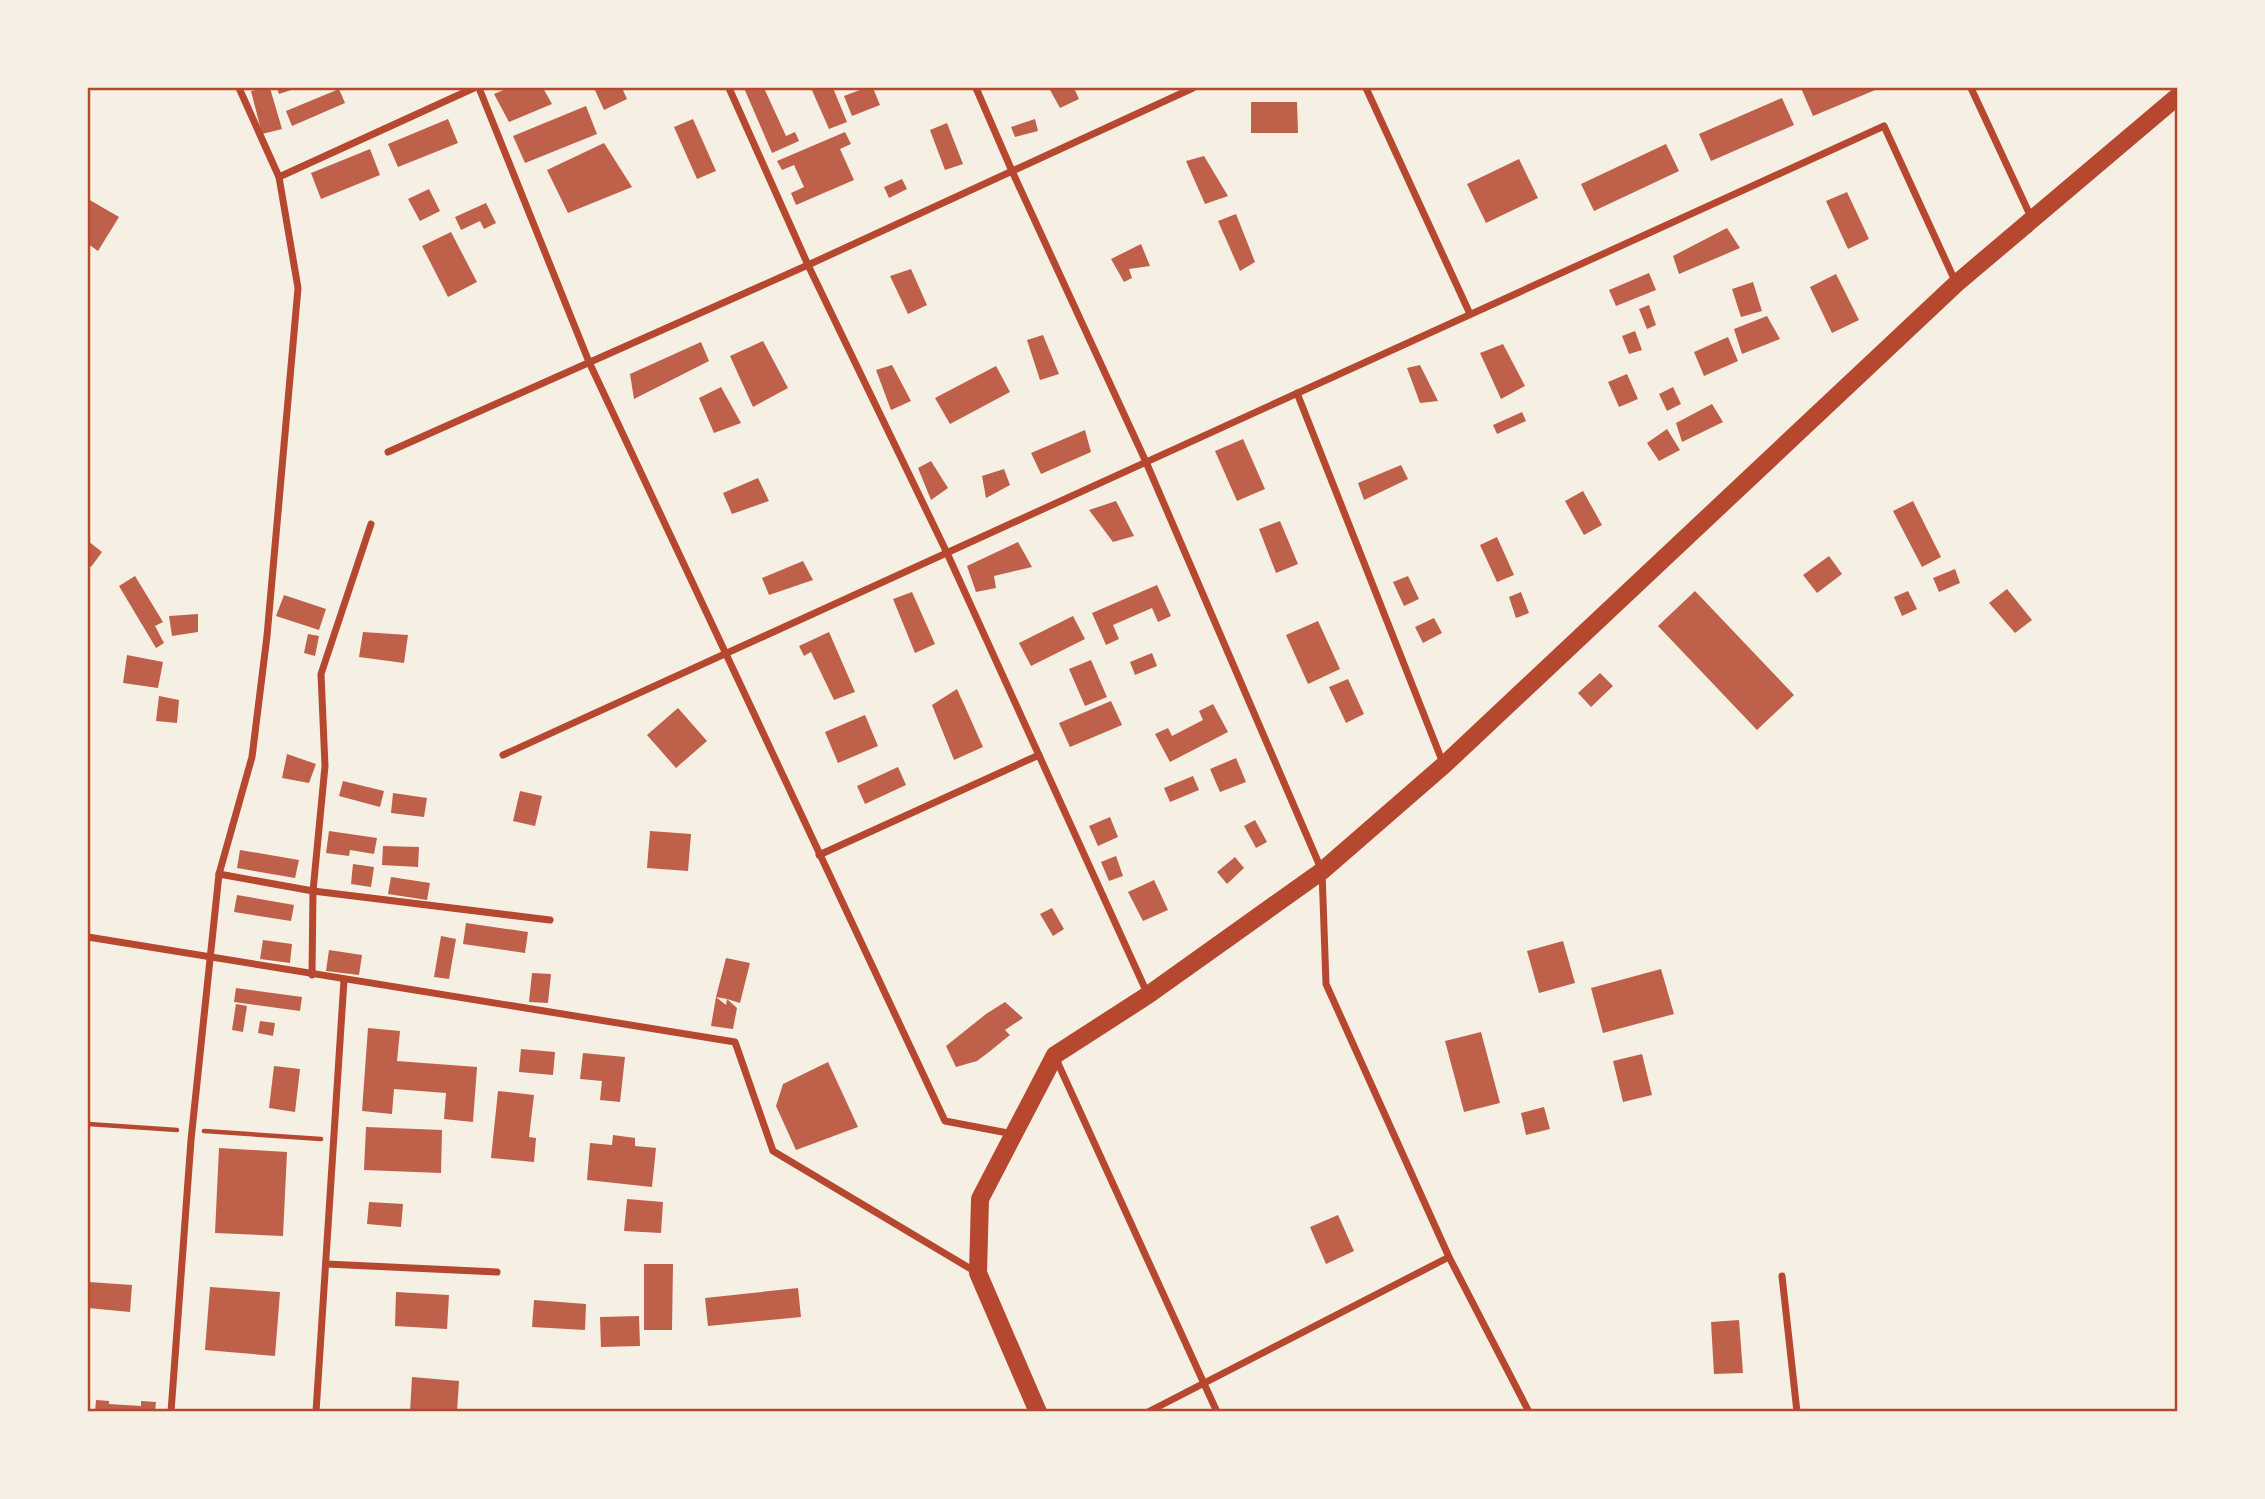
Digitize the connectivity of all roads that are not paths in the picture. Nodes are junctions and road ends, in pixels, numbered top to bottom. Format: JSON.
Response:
{"nodes":[{"id":1,"x":239,"y":88,"type":"edge"},
{"id":2,"x":477,"y":88,"type":"edge"},
{"id":3,"x":729,"y":88,"type":"edge"},
{"id":4,"x":976,"y":88,"type":"edge"},
{"id":5,"x":1193,"y":88,"type":"edge"},
{"id":6,"x":1366,"y":88,"type":"edge"},
{"id":7,"x":1971,"y":88,"type":"edge"},
{"id":8,"x":2178,"y":96,"type":"edge"},
{"id":9,"x":1012,"y":171,"type":"junction"},
{"id":10,"x":279,"y":177,"type":"junction"},
{"id":11,"x":2031,"y":218,"type":"junction"},
{"id":12,"x":808,"y":265,"type":"junction"},
{"id":13,"x":1957,"y":283,"type":"junction"},
{"id":14,"x":1470,"y":314,"type":"junction"},
{"id":15,"x":589,"y":362,"type":"junction"},
{"id":16,"x":1297,"y":393,"type":"junction"},
{"id":17,"x":388,"y":452,"type":"dead end"},
{"id":18,"x":1146,"y":461,"type":"junction"},
{"id":19,"x":371,"y":524,"type":"dead end"},
{"id":20,"x":947,"y":553,"type":"junction"},
{"id":21,"x":727,"y":653,"type":"junction"},
{"id":22,"x":503,"y":755,"type":"dead end"},
{"id":23,"x":1038,"y":755,"type":"junction"},
{"id":24,"x":1444,"y":765,"type":"junction"},
{"id":25,"x":819,"y":855,"type":"junction"},
{"id":26,"x":1322,"y":871,"type":"junction"},
{"id":27,"x":219,"y":874,"type":"junction"},
{"id":28,"x":313,"y":891,"type":"junction"},
{"id":29,"x":550,"y":920,"type":"dead end"},
{"id":30,"x":88,"y":937,"type":"edge"},
{"id":31,"x":210,"y":957,"type":"junction"},
{"id":32,"x":312,"y":975,"type":"junction"},
{"id":33,"x":344,"y":980,"type":"junction"},
{"id":34,"x":1148,"y":995,"type":"junction"},
{"id":35,"x":1055,"y":1055,"type":"junction"},
{"id":36,"x":1014,"y":1134,"type":"junction"},
{"id":37,"x":1448,"y":1258,"type":"junction"},
{"id":38,"x":326,"y":1264,"type":"junction"},
{"id":39,"x":497,"y":1272,"type":"dead end"},
{"id":40,"x":978,"y":1273,"type":"junction"},
{"id":41,"x":1782,"y":1276,"type":"dead end"},
{"id":42,"x":1204,"y":1382,"type":"junction"},
{"id":43,"x":172,"y":1412,"type":"edge"},
{"id":44,"x":316,"y":1412,"type":"edge"},
{"id":45,"x":1038,"y":1412,"type":"edge"},
{"id":46,"x":1148,"y":1412,"type":"edge"},
{"id":47,"x":1217,"y":1412,"type":"edge"},
{"id":48,"x":1529,"y":1412,"type":"edge"},
{"id":49,"x":1797,"y":1412,"type":"edge"}],
"edges":[{"from":1,"to":10,"type":"street"},
{"from":2,"to":10,"type":"street"},
{"from":2,"to":15,"type":"street"},
{"from":3,"to":12,"type":"street"},
{"from":4,"to":9,"type":"street"},
{"from":5,"to":9,"type":"street"},
{"from":6,"to":14,"type":"street"},
{"from":7,"to":11,"type":"street"},
{"from":8,"to":11,"type":"main road"},
{"from":9,"to":12,"type":"street"},
{"from":9,"to":18,"type":"street"},
{"from":10,"to":27,"type":"street"},
{"from":11,"to":13,"type":"main road"},
{"from":12,"to":15,"type":"street"},
{"from":12,"to":20,"type":"street"},
{"from":13,"to":14,"type":"street"},
{"from":13,"to":24,"type":"main road"},
{"from":14,"to":16,"type":"street"},
{"from":15,"to":17,"type":"street"},
{"from":15,"to":21,"type":"street"},
{"from":16,"to":18,"type":"street"},
{"from":16,"to":24,"type":"street"},
{"from":18,"to":20,"type":"street"},
{"from":18,"to":26,"type":"street"},
{"from":19,"to":28,"type":"street"},
{"from":20,"to":21,"type":"street"},
{"from":20,"to":23,"type":"street"},
{"from":21,"to":22,"type":"street"},
{"from":21,"to":25,"type":"street"},
{"from":23,"to":25,"type":"street"},
{"from":23,"to":34,"type":"street"},
{"from":24,"to":26,"type":"main road"},
{"from":25,"to":36,"type":"street"},
{"from":26,"to":34,"type":"main road"},
{"from":26,"to":37,"type":"street"},
{"from":27,"to":28,"type":"street"},
{"from":27,"to":31,"type":"street"},
{"from":28,"to":29,"type":"street"},
{"from":28,"to":32,"type":"street"},
{"from":30,"to":31,"type":"street"},
{"from":31,"to":32,"type":"street"},
{"from":31,"to":43,"type":"street"},
{"from":32,"to":33,"type":"street"},
{"from":33,"to":38,"type":"street"},
{"from":33,"to":40,"type":"street"},
{"from":34,"to":35,"type":"main road"},
{"from":35,"to":36,"type":"main road"},
{"from":35,"to":42,"type":"street"},
{"from":36,"to":40,"type":"main road"},
{"from":37,"to":42,"type":"street"},
{"from":37,"to":48,"type":"street"},
{"from":38,"to":39,"type":"street"},
{"from":38,"to":44,"type":"street"},
{"from":40,"to":45,"type":"main road"},
{"from":41,"to":49,"type":"street"},
{"from":42,"to":46,"type":"street"},
{"from":42,"to":47,"type":"street"}]}
